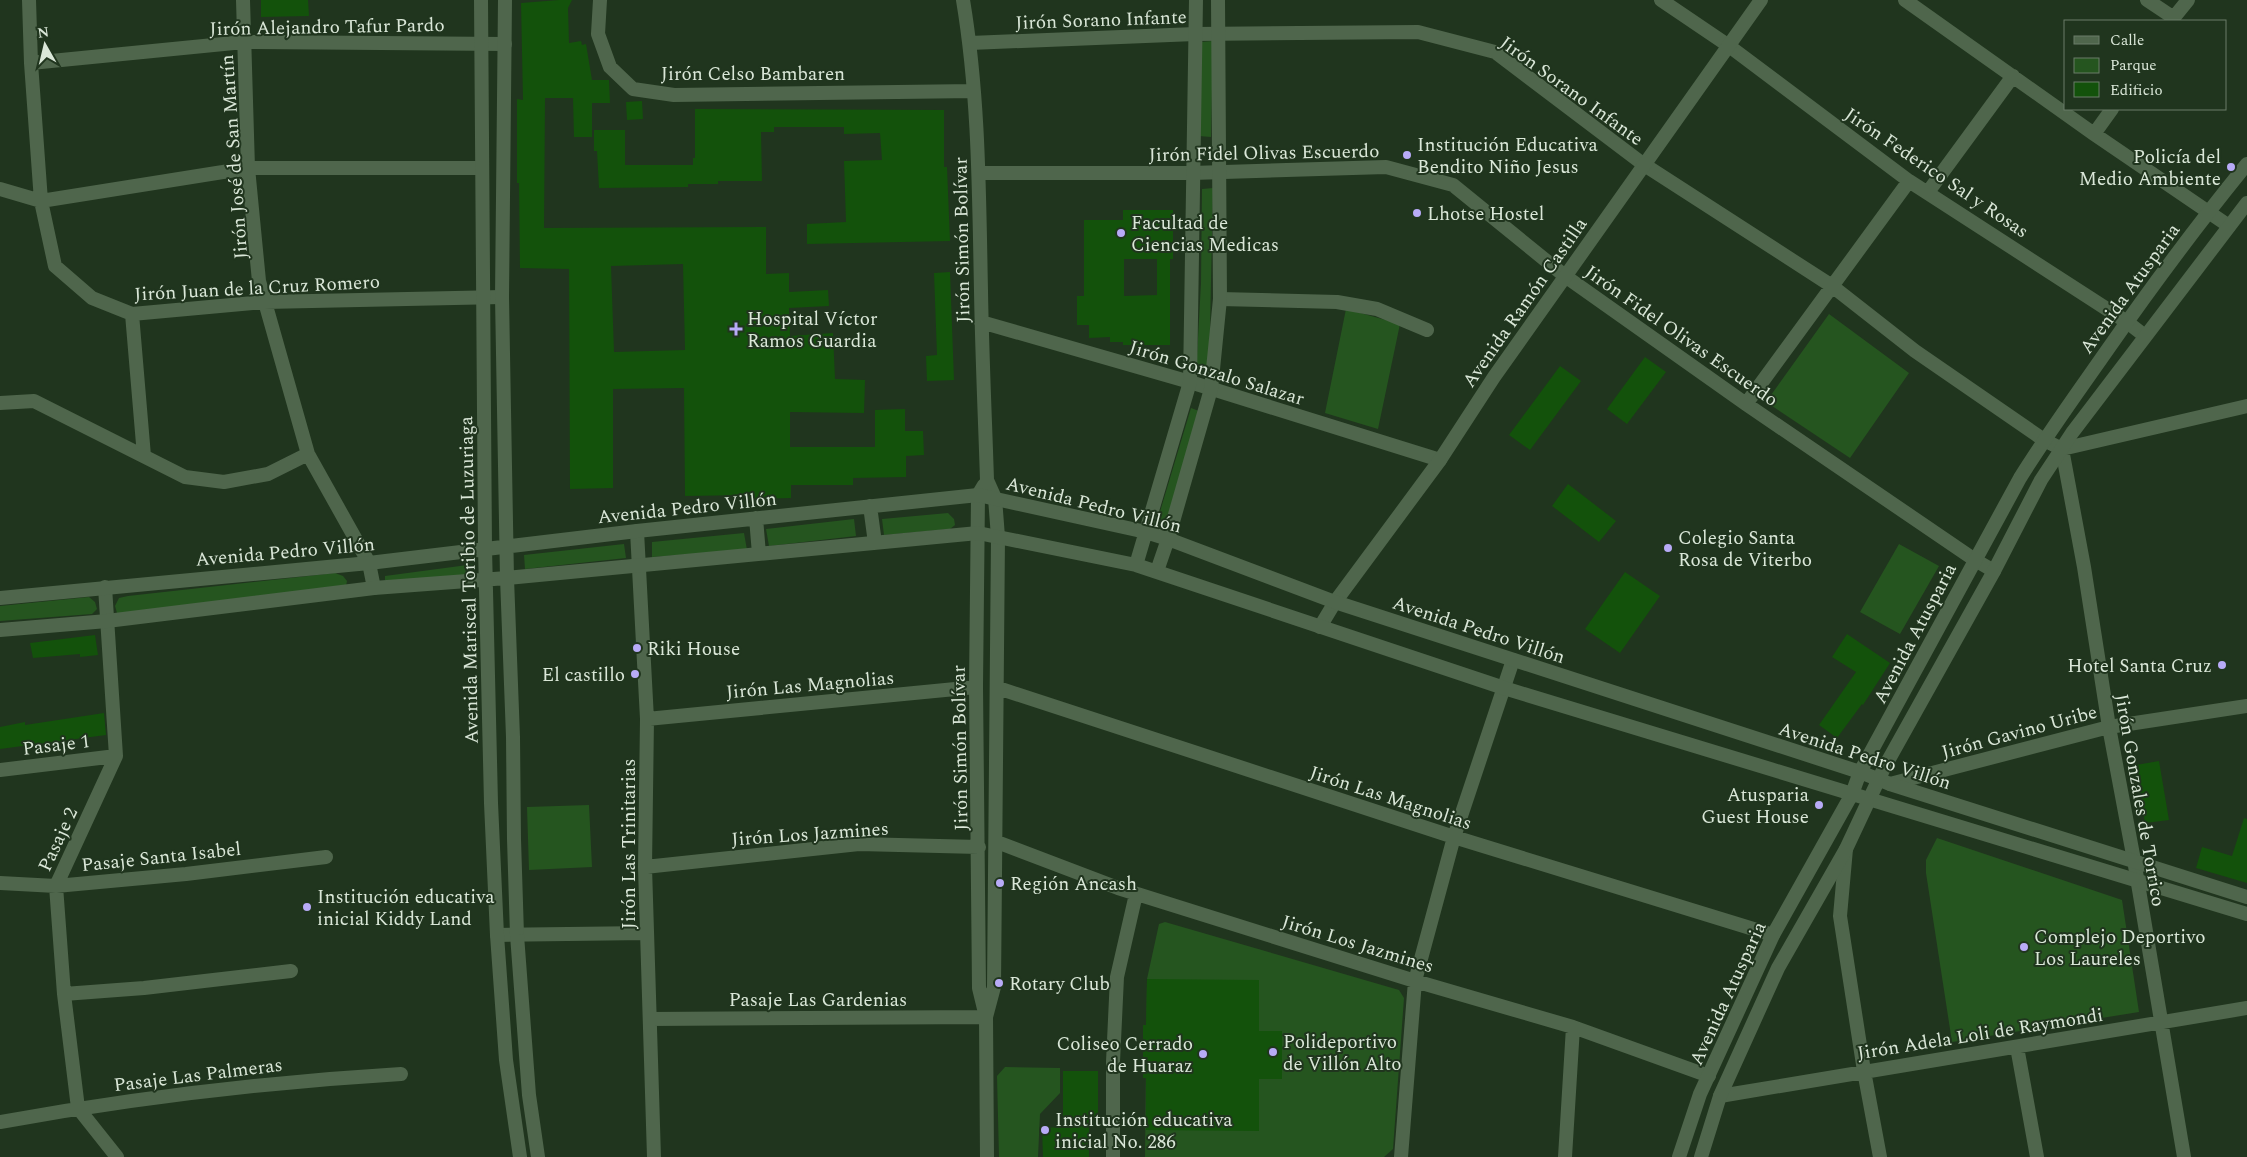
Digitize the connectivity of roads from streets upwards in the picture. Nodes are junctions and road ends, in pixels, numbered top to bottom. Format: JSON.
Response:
{"nodes":[{"id":1,"x":29,"y":0,"type":"edge"},
{"id":2,"x":243,"y":0,"type":"edge"},
{"id":3,"x":482,"y":0,"type":"edge"},
{"id":4,"x":505,"y":0,"type":"edge"},
{"id":5,"x":600,"y":0,"type":"edge"},
{"id":6,"x":963,"y":0,"type":"edge"},
{"id":7,"x":1196,"y":0,"type":"edge"},
{"id":8,"x":1218,"y":0,"type":"edge"},
{"id":9,"x":1661,"y":0,"type":"edge"},
{"id":10,"x":1761,"y":0,"type":"edge"},
{"id":11,"x":1905,"y":0,"type":"edge"},
{"id":12,"x":2147,"y":0,"type":"edge"},
{"id":13,"x":2188,"y":0,"type":"edge"},
{"id":14,"x":2172,"y":20,"type":"edge"},
{"id":15,"x":1195,"y":34,"type":"junction"},
{"id":16,"x":1218,"y":34,"type":"junction"},
{"id":17,"x":244,"y":42,"type":"junction"},
{"id":18,"x":970,"y":43,"type":"junction"},
{"id":19,"x":482,"y":44,"type":"junction"},
{"id":20,"x":505,"y":44,"type":"junction"},
{"id":21,"x":1729,"y":46,"type":"junction"},
{"id":22,"x":31,"y":63,"type":"junction"},
{"id":23,"x":2013,"y":76,"type":"junction"},
{"id":24,"x":974,"y":91,"type":"junction"},
{"id":25,"x":2111,"y":110,"type":"edge"},
{"id":26,"x":2094,"y":134,"type":"junction"},
{"id":27,"x":1643,"y":164,"type":"junction"},
{"id":28,"x":2247,"y":164,"type":"edge"},
{"id":29,"x":248,"y":168,"type":"junction"},
{"id":30,"x":481,"y":168,"type":"junction"},
{"id":31,"x":1218,"y":172,"type":"junction"},
{"id":32,"x":979,"y":173,"type":"junction"},
{"id":33,"x":1192,"y":173,"type":"junction"},
{"id":34,"x":1909,"y":181,"type":"junction"},
{"id":35,"x":0,"y":189,"type":"edge"},
{"id":36,"x":1928,"y":192,"type":"junction"},
{"id":37,"x":41,"y":201,"type":"junction"},
{"id":38,"x":2247,"y":203,"type":"edge"},
{"id":39,"x":2208,"y":211,"type":"junction"},
{"id":40,"x":2229,"y":226,"type":"junction"},
{"id":41,"x":1565,"y":276,"type":"junction"},
{"id":42,"x":1832,"y":286,"type":"junction"},
{"id":43,"x":482,"y":298,"type":"junction"},
{"id":44,"x":502,"y":298,"type":"junction"},
{"id":45,"x":1220,"y":299,"type":"junction"},
{"id":46,"x":265,"y":302,"type":"junction"},
{"id":47,"x":132,"y":314,"type":"junction"},
{"id":48,"x":981,"y":322,"type":"junction"},
{"id":49,"x":2127,"y":322,"type":"junction"},
{"id":50,"x":1427,"y":330,"type":"dead end"},
{"id":51,"x":2145,"y":336,"type":"junction"},
{"id":52,"x":1190,"y":382,"type":"junction"},
{"id":53,"x":1211,"y":389,"type":"junction"},
{"id":54,"x":0,"y":403,"type":"edge"},
{"id":55,"x":1746,"y":404,"type":"junction"},
{"id":56,"x":2247,"y":406,"type":"edge"},
{"id":57,"x":2044,"y":440,"type":"junction"},
{"id":58,"x":2062,"y":449,"type":"junction"},
{"id":59,"x":308,"y":454,"type":"junction"},
{"id":60,"x":144,"y":456,"type":"junction"},
{"id":61,"x":1440,"y":460,"type":"junction"},
{"id":62,"x":987,"y":480,"type":"junction"},
{"id":63,"x":978,"y":495,"type":"junction"},
{"id":64,"x":995,"y":498,"type":"junction"},
{"id":65,"x":870,"y":506,"type":"junction"},
{"id":66,"x":756,"y":518,"type":"junction"},
{"id":67,"x":637,"y":531,"type":"junction"},
{"id":68,"x":1146,"y":532,"type":"junction"},
{"id":69,"x":978,"y":533,"type":"junction"},
{"id":70,"x":998,"y":537,"type":"junction"},
{"id":71,"x":1168,"y":539,"type":"junction"},
{"id":72,"x":875,"y":543,"type":"junction"},
{"id":73,"x":507,"y":545,"type":"junction"},
{"id":74,"x":485,"y":548,"type":"junction"},
{"id":75,"x":759,"y":554,"type":"junction"},
{"id":76,"x":1975,"y":560,"type":"junction"},
{"id":77,"x":369,"y":563,"type":"junction"},
{"id":78,"x":639,"y":565,"type":"junction"},
{"id":79,"x":1136,"y":565,"type":"junction"},
{"id":80,"x":1994,"y":571,"type":"junction"},
{"id":81,"x":1157,"y":572,"type":"junction"},
{"id":82,"x":508,"y":578,"type":"junction"},
{"id":83,"x":486,"y":580,"type":"junction"},
{"id":84,"x":105,"y":587,"type":"junction"},
{"id":85,"x":374,"y":588,"type":"junction"},
{"id":86,"x":0,"y":598,"type":"edge"},
{"id":87,"x":1336,"y":602,"type":"junction"},
{"id":88,"x":107,"y":622,"type":"junction"},
{"id":89,"x":1320,"y":627,"type":"junction"},
{"id":90,"x":0,"y":630,"type":"edge"},
{"id":91,"x":1513,"y":660,"type":"junction"},
{"id":92,"x":976,"y":688,"type":"junction"},
{"id":93,"x":998,"y":688,"type":"junction"},
{"id":94,"x":1504,"y":688,"type":"junction"},
{"id":95,"x":2247,"y":706,"type":"edge"},
{"id":96,"x":647,"y":719,"type":"junction"},
{"id":97,"x":2109,"y":727,"type":"junction"},
{"id":98,"x":513,"y":737,"type":"junction"},
{"id":99,"x":490,"y":738,"type":"junction"},
{"id":100,"x":116,"y":756,"type":"junction"},
{"id":101,"x":0,"y":770,"type":"edge"},
{"id":102,"x":1860,"y":772,"type":"junction"},
{"id":103,"x":1885,"y":782,"type":"junction"},
{"id":104,"x":1852,"y":794,"type":"junction"},
{"id":105,"x":1870,"y":799,"type":"junction"},
{"id":106,"x":513,"y":802,"type":"junction"},
{"id":107,"x":491,"y":803,"type":"junction"},
{"id":108,"x":1454,"y":837,"type":"junction"},
{"id":109,"x":997,"y":842,"type":"junction"},
{"id":110,"x":979,"y":847,"type":"junction"},
{"id":111,"x":1846,"y":849,"type":"junction"},
{"id":112,"x":326,"y":856,"type":"dead end"},
{"id":113,"x":2134,"y":860,"type":"junction"},
{"id":114,"x":645,"y":867,"type":"junction"},
{"id":115,"x":2136,"y":880,"type":"junction"},
{"id":116,"x":0,"y":884,"type":"edge"},
{"id":117,"x":56,"y":886,"type":"junction"},
{"id":118,"x":1136,"y":894,"type":"junction"},
{"id":119,"x":2247,"y":897,"type":"edge"},
{"id":120,"x":2247,"y":914,"type":"edge"},
{"id":121,"x":648,"y":934,"type":"junction"},
{"id":122,"x":497,"y":935,"type":"junction"},
{"id":123,"x":517,"y":935,"type":"junction"},
{"id":124,"x":1773,"y":935,"type":"junction"},
{"id":125,"x":291,"y":971,"type":"dead end"},
{"id":126,"x":1415,"y":981,"type":"junction"},
{"id":127,"x":64,"y":994,"type":"junction"},
{"id":128,"x":2247,"y":1008,"type":"edge"},
{"id":129,"x":986,"y":1017,"type":"junction"},
{"id":130,"x":650,"y":1019,"type":"junction"},
{"id":131,"x":2160,"y":1021,"type":"junction"},
{"id":132,"x":1573,"y":1027,"type":"junction"},
{"id":133,"x":2017,"y":1047,"type":"junction"},
{"id":134,"x":1864,"y":1071,"type":"junction"},
{"id":135,"x":401,"y":1074,"type":"dead end"},
{"id":136,"x":1709,"y":1076,"type":"junction"},
{"id":137,"x":1720,"y":1096,"type":"junction"},
{"id":138,"x":78,"y":1108,"type":"junction"},
{"id":139,"x":0,"y":1122,"type":"edge"},
{"id":140,"x":117,"y":1157,"type":"edge"},
{"id":141,"x":520,"y":1157,"type":"edge"},
{"id":142,"x":538,"y":1157,"type":"edge"},
{"id":143,"x":654,"y":1157,"type":"edge"},
{"id":144,"x":987,"y":1157,"type":"edge"},
{"id":145,"x":1114,"y":1157,"type":"edge"},
{"id":146,"x":1401,"y":1157,"type":"edge"},
{"id":147,"x":1566,"y":1157,"type":"edge"},
{"id":148,"x":1679,"y":1157,"type":"edge"},
{"id":149,"x":1701,"y":1157,"type":"edge"},
{"id":150,"x":1880,"y":1157,"type":"edge"},
{"id":151,"x":2036,"y":1157,"type":"edge"},
{"id":152,"x":2184,"y":1157,"type":"edge"}],
"edges":[{"from":1,"to":22,"type":"street","name":"Jirón Juan de la Cruz Romero"},
{"from":2,"to":17,"type":"street","name":"Jirón José de San Martín"},
{"from":3,"to":19,"type":"street","name":"Avenida Mariscal Toribio de Luzuriaga"},
{"from":4,"to":20,"type":"street","name":"Avenida Mariscal Toribio de Luzuriaga"},
{"from":5,"to":24,"type":"street","name":"Jirón Celso Bambaren"},
{"from":6,"to":18,"type":"street","name":"Jirón Simón Bolívar"},
{"from":7,"to":15,"type":"street"},
{"from":8,"to":16,"type":"street"},
{"from":9,"to":21,"type":"street","name":"Jirón Federico Sal y Rosas"},
{"from":10,"to":21,"type":"street","name":"Avenida Ramón Castilla"},
{"from":11,"to":23,"type":"street"},
{"from":12,"to":14,"type":"street"},
{"from":13,"to":14,"type":"street"},
{"from":15,"to":16,"type":"street","name":"Jirón Sorano Infante"},
{"from":15,"to":18,"type":"street","name":"Jirón Sorano Infante"},
{"from":15,"to":33,"type":"street"},
{"from":16,"to":27,"type":"street","name":"Jirón Sorano Infante"},
{"from":16,"to":31,"type":"street"},
{"from":17,"to":19,"type":"street","name":"Jirón Alejandro Tafur Pardo"},
{"from":17,"to":22,"type":"street","name":"Jirón Alejandro Tafur Pardo"},
{"from":17,"to":29,"type":"street","name":"Jirón José de San Martín"},
{"from":18,"to":24,"type":"street","name":"Jirón Simón Bolívar"},
{"from":19,"to":20,"type":"street","name":"Jirón Alejandro Tafur Pardo"},
{"from":19,"to":30,"type":"street","name":"Avenida Mariscal Toribio de Luzuriaga"},
{"from":20,"to":44,"type":"street","name":"Avenida Mariscal Toribio de Luzuriaga"},
{"from":21,"to":27,"type":"street","name":"Avenida Ramón Castilla"},
{"from":21,"to":34,"type":"street","name":"Jirón Federico Sal y Rosas"},
{"from":22,"to":37,"type":"street","name":"Jirón Juan de la Cruz Romero"},
{"from":23,"to":26,"type":"street"},
{"from":23,"to":36,"type":"street"},
{"from":24,"to":32,"type":"street","name":"Jirón Simón Bolívar"},
{"from":25,"to":26,"type":"street"},
{"from":26,"to":39,"type":"street"},
{"from":27,"to":41,"type":"street","name":"Avenida Ramón Castilla"},
{"from":27,"to":42,"type":"street","name":"Jirón Sorano Infante"},
{"from":28,"to":39,"type":"street","name":"Avenida Atusparia"},
{"from":29,"to":30,"type":"street"},
{"from":29,"to":37,"type":"street"},
{"from":29,"to":46,"type":"street","name":"Jirón José de San Martín"},
{"from":30,"to":43,"type":"street","name":"Avenida Mariscal Toribio de Luzuriaga"},
{"from":31,"to":33,"type":"street","name":"Jirón Fidel Olivas Escuerdo"},
{"from":31,"to":41,"type":"street","name":"Jirón Fidel Olivas Escuerdo"},
{"from":31,"to":45,"type":"street"},
{"from":32,"to":33,"type":"street","name":"Jirón Fidel Olivas Escuerdo"},
{"from":32,"to":48,"type":"street","name":"Jirón Simón Bolívar"},
{"from":33,"to":52,"type":"street"},
{"from":34,"to":36,"type":"street","name":"Jirón Federico Sal y Rosas"},
{"from":34,"to":42,"type":"street"},
{"from":35,"to":37,"type":"street"},
{"from":36,"to":49,"type":"street","name":"Jirón Federico Sal y Rosas"},
{"from":37,"to":47,"type":"street","name":"Jirón Juan de la Cruz Romero"},
{"from":38,"to":40,"type":"street","name":"Avenida Atusparia"},
{"from":39,"to":40,"type":"street"},
{"from":39,"to":49,"type":"street","name":"Avenida Atusparia"},
{"from":40,"to":51,"type":"street","name":"Avenida Atusparia"},
{"from":41,"to":55,"type":"street","name":"Jirón Fidel Olivas Escuerdo"},
{"from":41,"to":61,"type":"street","name":"Avenida Ramón Castilla"},
{"from":42,"to":55,"type":"street"},
{"from":42,"to":57,"type":"street","name":"Jirón Sorano Infante"},
{"from":43,"to":44,"type":"street","name":"Jirón Juan de la Cruz Romero"},
{"from":43,"to":46,"type":"street","name":"Jirón Juan de la Cruz Romero"},
{"from":43,"to":74,"type":"street","name":"Avenida Mariscal Toribio de Luzuriaga"},
{"from":44,"to":73,"type":"street","name":"Avenida Mariscal Toribio de Luzuriaga"},
{"from":45,"to":50,"type":"street"},
{"from":45,"to":53,"type":"street"},
{"from":46,"to":47,"type":"street","name":"Jirón Juan de la Cruz Romero"},
{"from":46,"to":59,"type":"street","name":"Jirón José de San Martín"},
{"from":47,"to":60,"type":"street"},
{"from":48,"to":52,"type":"street","name":"Jirón Gonzalo Salazar"},
{"from":48,"to":62,"type":"street","name":"Jirón Simón Bolívar"},
{"from":49,"to":51,"type":"street","name":"Jirón Federico Sal y Rosas"},
{"from":49,"to":57,"type":"street","name":"Avenida Atusparia"},
{"from":51,"to":58,"type":"street","name":"Avenida Atusparia"},
{"from":52,"to":53,"type":"street","name":"Jirón Gonzalo Salazar"},
{"from":52,"to":68,"type":"street"},
{"from":53,"to":61,"type":"street","name":"Jirón Gonzalo Salazar"},
{"from":53,"to":71,"type":"street"},
{"from":54,"to":60,"type":"street"},
{"from":55,"to":76,"type":"street","name":"Jirón Fidel Olivas Escuerdo"},
{"from":56,"to":58,"type":"street"},
{"from":57,"to":58,"type":"street","name":"Jirón Sorano Infante"},
{"from":57,"to":76,"type":"street","name":"Avenida Atusparia"},
{"from":58,"to":80,"type":"street","name":"Avenida Atusparia"},
{"from":58,"to":97,"type":"street","name":"Jirón Gonzales de Torrico"},
{"from":59,"to":60,"type":"street"},
{"from":59,"to":77,"type":"street","name":"Jirón José de San Martín"},
{"from":61,"to":87,"type":"street","name":"Avenida Ramón Castilla"},
{"from":62,"to":63,"type":"street"},
{"from":62,"to":64,"type":"street","name":"Jirón Simón Bolívar"},
{"from":63,"to":64,"type":"street","name":"Avenida Pedro Villón"},
{"from":63,"to":65,"type":"street","name":"Avenida Pedro Villón"},
{"from":63,"to":69,"type":"street","name":"Jirón Simón Bolívar"},
{"from":64,"to":68,"type":"street","name":"Avenida Pedro Villón"},
{"from":64,"to":70,"type":"street","name":"Jirón Simón Bolívar"},
{"from":65,"to":66,"type":"street","name":"Avenida Pedro Villón"},
{"from":65,"to":72,"type":"street"},
{"from":66,"to":67,"type":"street","name":"Avenida Pedro Villón"},
{"from":66,"to":75,"type":"street"},
{"from":67,"to":73,"type":"street","name":"Avenida Pedro Villón"},
{"from":67,"to":78,"type":"street","name":"Jirón Las Trinitarias"},
{"from":68,"to":71,"type":"street","name":"Avenida Pedro Villón"},
{"from":68,"to":79,"type":"street"},
{"from":69,"to":70,"type":"street","name":"Avenida Pedro Villón"},
{"from":69,"to":72,"type":"street","name":"Avenida Pedro Villón"},
{"from":69,"to":92,"type":"street","name":"Jirón Simón Bolívar"},
{"from":70,"to":79,"type":"street","name":"Avenida Pedro Villón"},
{"from":70,"to":93,"type":"street","name":"Jirón Simón Bolívar"},
{"from":71,"to":81,"type":"street"},
{"from":71,"to":87,"type":"street","name":"Avenida Pedro Villón"},
{"from":72,"to":75,"type":"street","name":"Avenida Pedro Villón"},
{"from":73,"to":74,"type":"street","name":"Avenida Pedro Villón"},
{"from":73,"to":82,"type":"street","name":"Avenida Mariscal Toribio de Luzuriaga"},
{"from":74,"to":77,"type":"street","name":"Avenida Pedro Villón"},
{"from":74,"to":83,"type":"street","name":"Avenida Mariscal Toribio de Luzuriaga"},
{"from":75,"to":78,"type":"street","name":"Avenida Pedro Villón"},
{"from":76,"to":80,"type":"street","name":"Jirón Fidel Olivas Escuerdo"},
{"from":76,"to":102,"type":"street","name":"Avenida Atusparia"},
{"from":77,"to":84,"type":"street","name":"Avenida Pedro Villón"},
{"from":77,"to":85,"type":"street","name":"Jirón José de San Martín"},
{"from":78,"to":82,"type":"street","name":"Avenida Pedro Villón"},
{"from":78,"to":96,"type":"street","name":"Jirón Las Trinitarias"},
{"from":79,"to":81,"type":"street","name":"Avenida Pedro Villón"},
{"from":80,"to":103,"type":"street","name":"Avenida Atusparia"},
{"from":81,"to":89,"type":"street","name":"Avenida Pedro Villón"},
{"from":82,"to":83,"type":"street","name":"Avenida Pedro Villón"},
{"from":82,"to":98,"type":"street","name":"Avenida Mariscal Toribio de Luzuriaga"},
{"from":83,"to":85,"type":"street","name":"Avenida Pedro Villón"},
{"from":83,"to":99,"type":"street","name":"Avenida Mariscal Toribio de Luzuriaga"},
{"from":84,"to":86,"type":"street","name":"Avenida Pedro Villón"},
{"from":84,"to":88,"type":"street","name":"Pasaje 2"},
{"from":85,"to":88,"type":"street","name":"Avenida Pedro Villón"},
{"from":87,"to":89,"type":"street","name":"Avenida Ramón Castilla"},
{"from":87,"to":91,"type":"street","name":"Avenida Pedro Villón"},
{"from":88,"to":90,"type":"street","name":"Avenida Pedro Villón"},
{"from":88,"to":100,"type":"street","name":"Pasaje 2"},
{"from":89,"to":94,"type":"street","name":"Avenida Pedro Villón"},
{"from":91,"to":94,"type":"street"},
{"from":91,"to":102,"type":"street","name":"Avenida Pedro Villón"},
{"from":92,"to":96,"type":"street","name":"Jirón Las Magnolias"},
{"from":92,"to":110,"type":"street","name":"Jirón Simón Bolívar"},
{"from":93,"to":108,"type":"street","name":"Jirón Las Magnolias"},
{"from":93,"to":109,"type":"street","name":"Jirón Simón Bolívar"},
{"from":94,"to":104,"type":"street","name":"Avenida Pedro Villón"},
{"from":94,"to":108,"type":"street"},
{"from":95,"to":97,"type":"street","name":"Jirón Gavino Uribe"},
{"from":96,"to":114,"type":"street","name":"Jirón Las Trinitarias"},
{"from":97,"to":103,"type":"street","name":"Jirón Gavino Uribe"},
{"from":97,"to":113,"type":"street","name":"Jirón Gonzales de Torrico"},
{"from":98,"to":99,"type":"street"},
{"from":98,"to":106,"type":"street","name":"Avenida Mariscal Toribio de Luzuriaga"},
{"from":99,"to":107,"type":"street","name":"Avenida Mariscal Toribio de Luzuriaga"},
{"from":100,"to":101,"type":"street","name":"Pasaje 1"},
{"from":100,"to":117,"type":"street","name":"Pasaje 2"},
{"from":102,"to":103,"type":"street","name":"Avenida Pedro Villón"},
{"from":102,"to":104,"type":"street","name":"Avenida Atusparia"},
{"from":103,"to":105,"type":"street","name":"Avenida Atusparia"},
{"from":103,"to":113,"type":"street","name":"Avenida Pedro Villón"},
{"from":104,"to":105,"type":"street","name":"Avenida Pedro Villón"},
{"from":104,"to":124,"type":"street","name":"Avenida Atusparia"},
{"from":105,"to":111,"type":"street","name":"Avenida Atusparia"},
{"from":105,"to":115,"type":"street","name":"Avenida Pedro Villón"},
{"from":106,"to":107,"type":"street"},
{"from":106,"to":123,"type":"street","name":"Avenida Mariscal Toribio de Luzuriaga"},
{"from":107,"to":122,"type":"street","name":"Avenida Mariscal Toribio de Luzuriaga"},
{"from":108,"to":124,"type":"street","name":"Jirón Las Magnolias"},
{"from":108,"to":126,"type":"street"},
{"from":109,"to":118,"type":"street","name":"Jirón Los Jazmines"},
{"from":109,"to":129,"type":"street","name":"Jirón Simón Bolívar"},
{"from":110,"to":114,"type":"street","name":"Jirón Los Jazmines"},
{"from":110,"to":129,"type":"street","name":"Jirón Simón Bolívar"},
{"from":111,"to":134,"type":"street"},
{"from":111,"to":137,"type":"street","name":"Avenida Atusparia"},
{"from":112,"to":117,"type":"street","name":"Pasaje Santa Isabel"},
{"from":113,"to":115,"type":"street","name":"Jirón Gonzales de Torrico"},
{"from":113,"to":119,"type":"street","name":"Avenida Pedro Villón"},
{"from":114,"to":121,"type":"street","name":"Jirón Las Trinitarias"},
{"from":115,"to":120,"type":"street","name":"Avenida Pedro Villón"},
{"from":115,"to":131,"type":"street","name":"Jirón Gonzales de Torrico"},
{"from":116,"to":117,"type":"street","name":"Pasaje Santa Isabel"},
{"from":117,"to":127,"type":"street","name":"Pasaje 2"},
{"from":118,"to":126,"type":"street","name":"Jirón Los Jazmines"},
{"from":118,"to":145,"type":"street"},
{"from":121,"to":123,"type":"street"},
{"from":121,"to":130,"type":"street","name":"Jirón Las Trinitarias"},
{"from":122,"to":123,"type":"street"},
{"from":122,"to":141,"type":"street","name":"Avenida Mariscal Toribio de Luzuriaga"},
{"from":123,"to":142,"type":"street","name":"Avenida Mariscal Toribio de Luzuriaga"},
{"from":124,"to":136,"type":"street","name":"Avenida Atusparia"},
{"from":125,"to":127,"type":"street"},
{"from":126,"to":132,"type":"street","name":"Jirón Los Jazmines"},
{"from":126,"to":146,"type":"street"},
{"from":127,"to":138,"type":"street","name":"Pasaje 2"},
{"from":128,"to":131,"type":"street","name":"Jirón Adela Loli de Raymondi"},
{"from":129,"to":130,"type":"street","name":"Pasaje Las Gardenias"},
{"from":129,"to":144,"type":"street","name":"Jirón Simón Bolívar"},
{"from":130,"to":143,"type":"street","name":"Jirón Las Trinitarias"},
{"from":131,"to":133,"type":"street","name":"Jirón Adela Loli de Raymondi"},
{"from":131,"to":152,"type":"street","name":"Jirón Gonzales de Torrico"},
{"from":132,"to":136,"type":"street","name":"Jirón Los Jazmines"},
{"from":132,"to":147,"type":"street"},
{"from":133,"to":134,"type":"street","name":"Jirón Adela Loli de Raymondi"},
{"from":133,"to":151,"type":"street"},
{"from":134,"to":137,"type":"street","name":"Jirón Adela Loli de Raymondi"},
{"from":134,"to":150,"type":"street"},
{"from":135,"to":138,"type":"street","name":"Pasaje Las Palmeras"},
{"from":136,"to":148,"type":"street","name":"Avenida Atusparia"},
{"from":137,"to":149,"type":"street","name":"Avenida Atusparia"},
{"from":138,"to":139,"type":"street","name":"Pasaje Las Palmeras"},
{"from":138,"to":140,"type":"street"}]}
